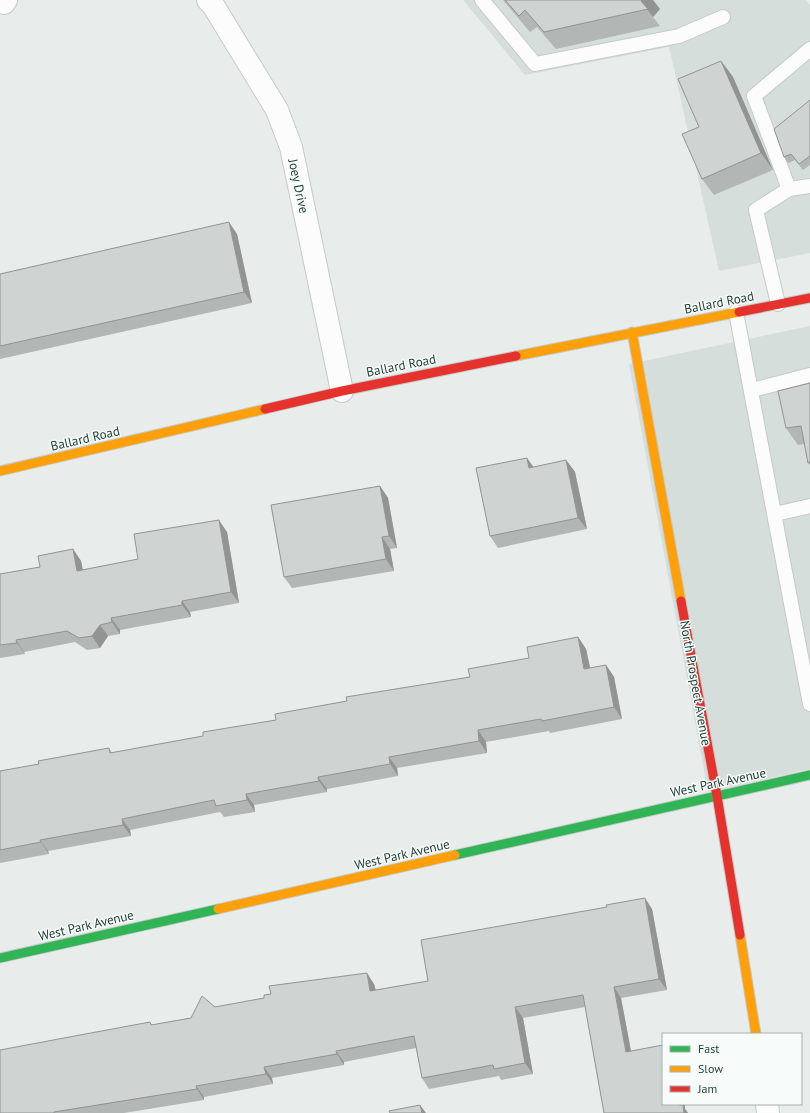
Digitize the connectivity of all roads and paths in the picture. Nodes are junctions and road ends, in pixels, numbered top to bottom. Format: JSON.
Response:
{"nodes":[{"id":1,"x":208,"y":0,"type":"edge"},
{"id":2,"x":482,"y":0,"type":"edge"},
{"id":3,"x":723,"y":17,"type":"dead end"},
{"id":4,"x":810,"y":49,"type":"edge"},
{"id":5,"x":810,"y":186,"type":"edge"},
{"id":6,"x":789,"y":189,"type":"junction"},
{"id":7,"x":810,"y":298,"type":"edge"},
{"id":8,"x":778,"y":304,"type":"junction"},
{"id":9,"x":736,"y":312,"type":"junction"},
{"id":10,"x":632,"y":332,"type":"junction"},
{"id":11,"x":810,"y":375,"type":"edge"},
{"id":12,"x":752,"y":390,"type":"junction"},
{"id":13,"x":342,"y":391,"type":"junction"},
{"id":14,"x":0,"y":471,"type":"edge"},
{"id":15,"x":810,"y":506,"type":"edge"},
{"id":16,"x":775,"y":514,"type":"junction"},
{"id":17,"x":810,"y":704,"type":"edge"},
{"id":18,"x":810,"y":775,"type":"edge"},
{"id":19,"x":717,"y":796,"type":"junction"},
{"id":20,"x":0,"y":958,"type":"edge"},
{"id":21,"x":756,"y":1033,"type":"edge"}],
"edges":[{"from":1,"to":13,"type":"street","name":"Joey Drive"},
{"from":2,"to":3,"type":"lane"},
{"from":4,"to":6,"type":"lane"},
{"from":5,"to":6,"type":"lane"},
{"from":6,"to":8,"type":"lane"},
{"from":7,"to":8,"type":"street","name":"Ballard Road"},
{"from":8,"to":9,"type":"street","name":"Ballard Road"},
{"from":9,"to":10,"type":"street","name":"Ballard Road"},
{"from":9,"to":12,"type":"lane"},
{"from":10,"to":13,"type":"street","name":"Ballard Road"},
{"from":10,"to":19,"type":"street","name":"North Prospect Avenue"},
{"from":11,"to":12,"type":"lane"},
{"from":12,"to":16,"type":"lane"},
{"from":13,"to":14,"type":"street","name":"Ballard Road"},
{"from":15,"to":16,"type":"lane"},
{"from":16,"to":17,"type":"lane"},
{"from":18,"to":19,"type":"street","name":"West Park Avenue"},
{"from":19,"to":20,"type":"street","name":"West Park Avenue"},
{"from":19,"to":21,"type":"street","name":"North Prospect Avenue"}]}
